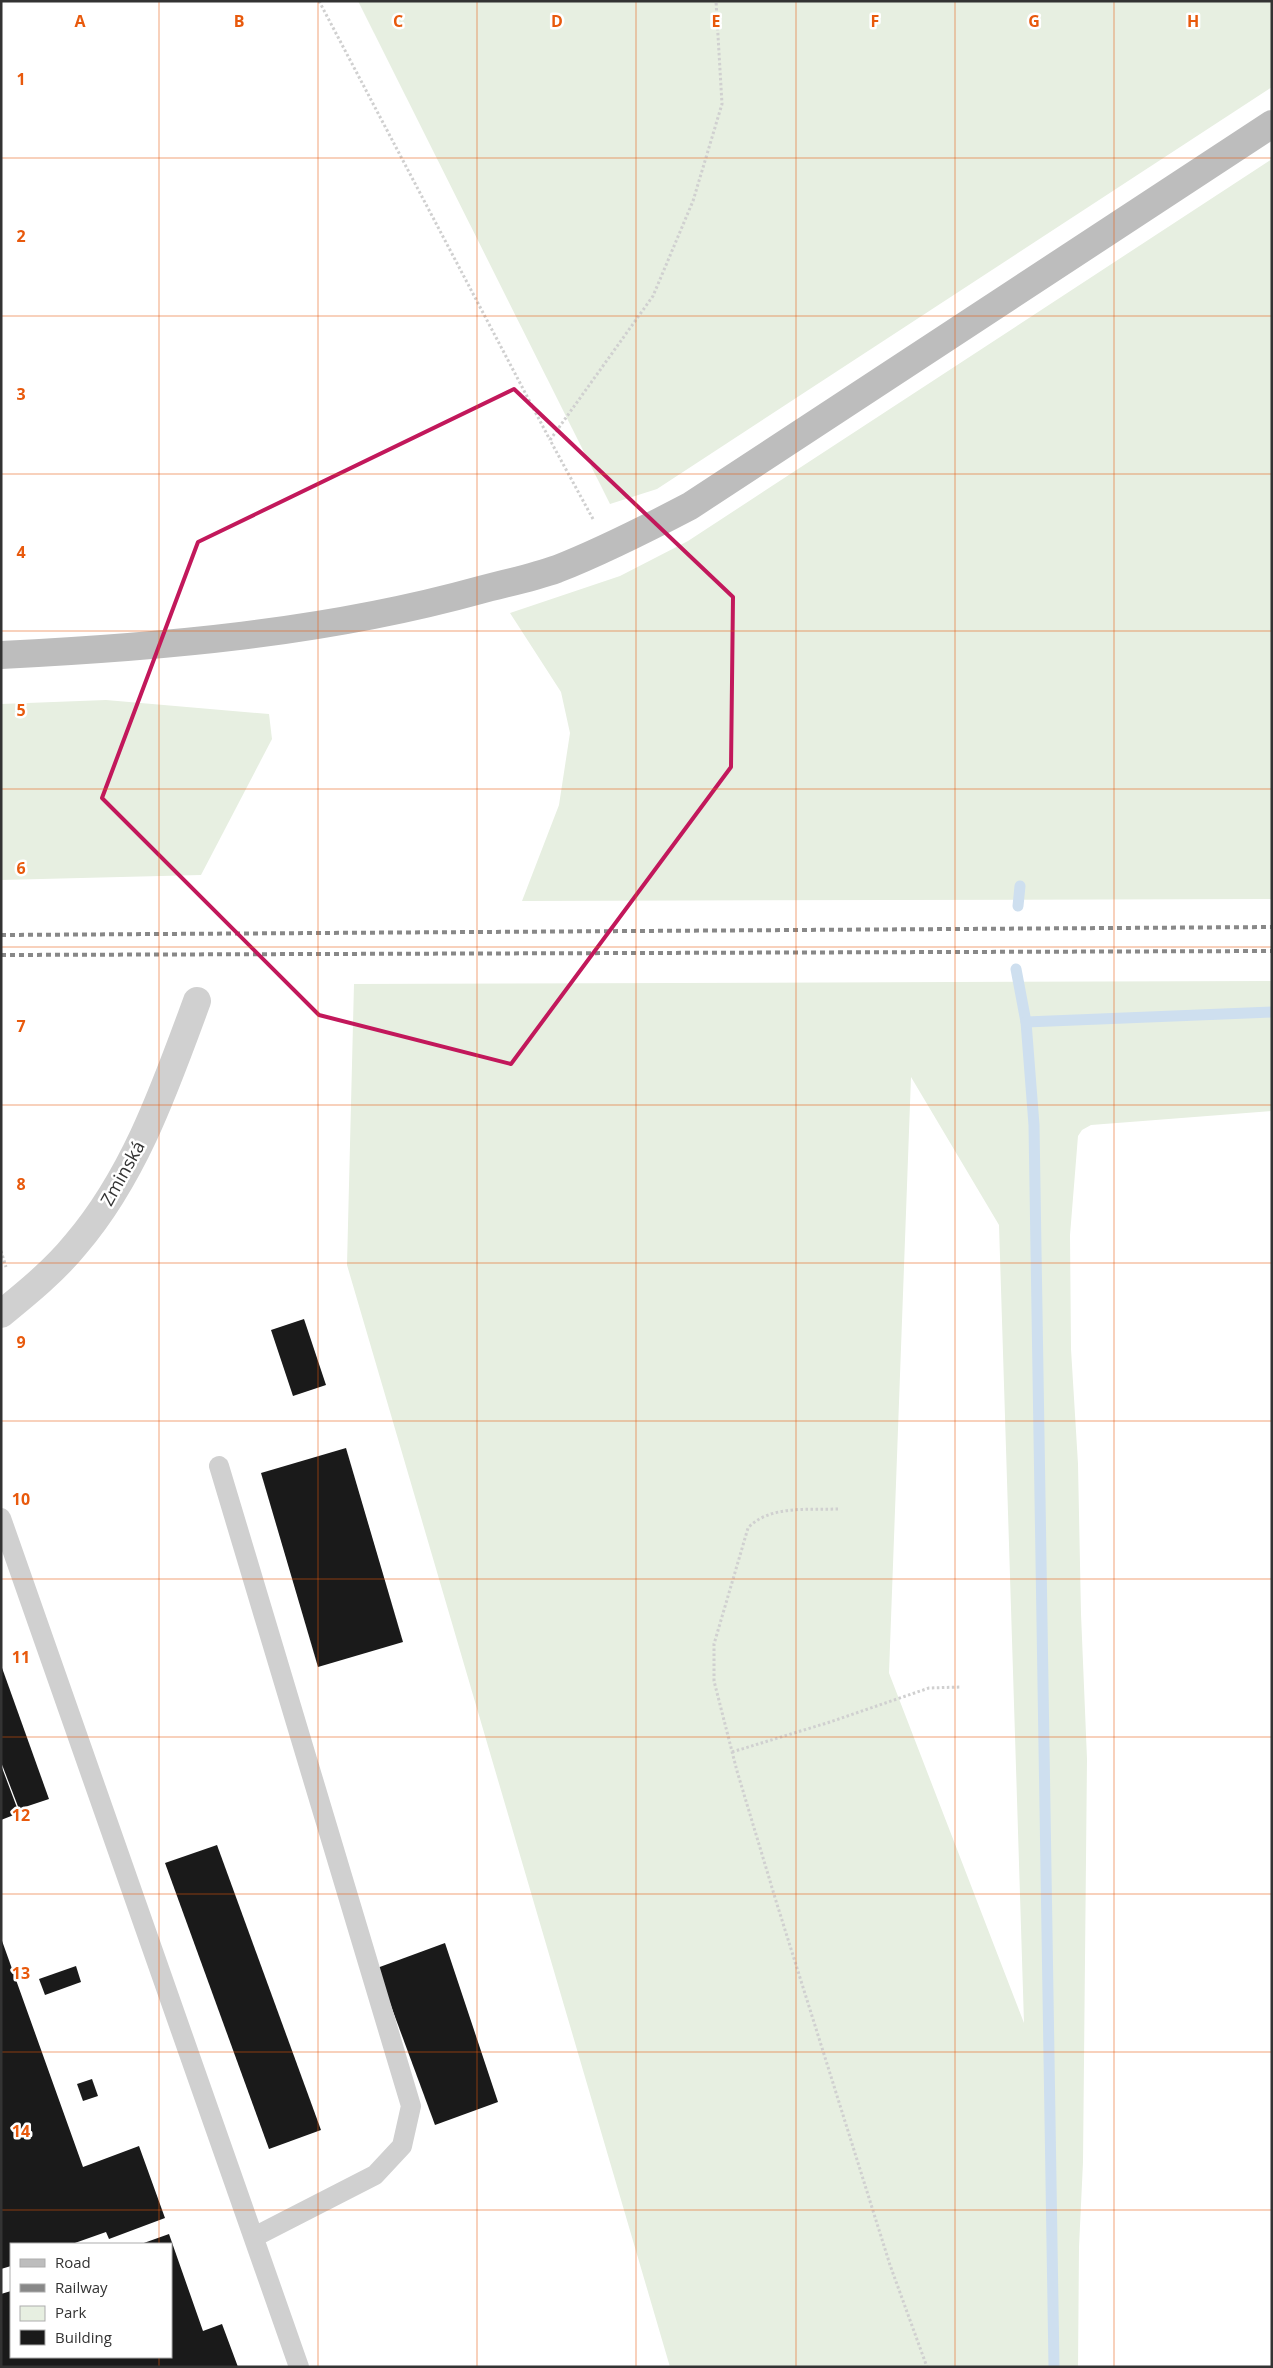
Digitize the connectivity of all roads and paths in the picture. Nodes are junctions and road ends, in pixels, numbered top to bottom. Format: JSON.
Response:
{"nodes":[{"id":1,"x":320,"y":1,"type":"edge"},
{"id":2,"x":716,"y":1,"type":"edge"},
{"id":3,"x":1272,"y":124,"type":"edge"},
{"id":4,"x":550,"y":440,"type":"junction"},
{"id":5,"x":608,"y":548,"type":"junction"},
{"id":6,"x":1,"y":655,"type":"edge"},
{"id":7,"x":197,"y":1001,"type":"dead end"},
{"id":8,"x":1,"y":1314,"type":"edge"},
{"id":9,"x":219,"y":1466,"type":"dead end"},
{"id":10,"x":838,"y":1509,"type":"dead end"},
{"id":11,"x":1,"y":1518,"type":"edge"},
{"id":12,"x":961,"y":1687,"type":"dead end"},
{"id":13,"x":732,"y":1752,"type":"junction"},
{"id":14,"x":254,"y":2237,"type":"junction"},
{"id":15,"x":299,"y":2367,"type":"edge"},
{"id":16,"x":927,"y":2367,"type":"edge"}],
"edges":[{"from":1,"to":4,"type":"path"},
{"from":2,"to":4,"type":"path"},
{"from":3,"to":5,"type":"main road"},
{"from":4,"to":5,"type":"path"},
{"from":5,"to":6,"type":"main road"},
{"from":7,"to":8,"type":"street","name":"Zminská"},
{"from":9,"to":14,"type":"lane"},
{"from":10,"to":13,"type":"path"},
{"from":11,"to":14,"type":"lane"},
{"from":12,"to":13,"type":"path"},
{"from":13,"to":16,"type":"path"},
{"from":14,"to":15,"type":"lane"}]}
